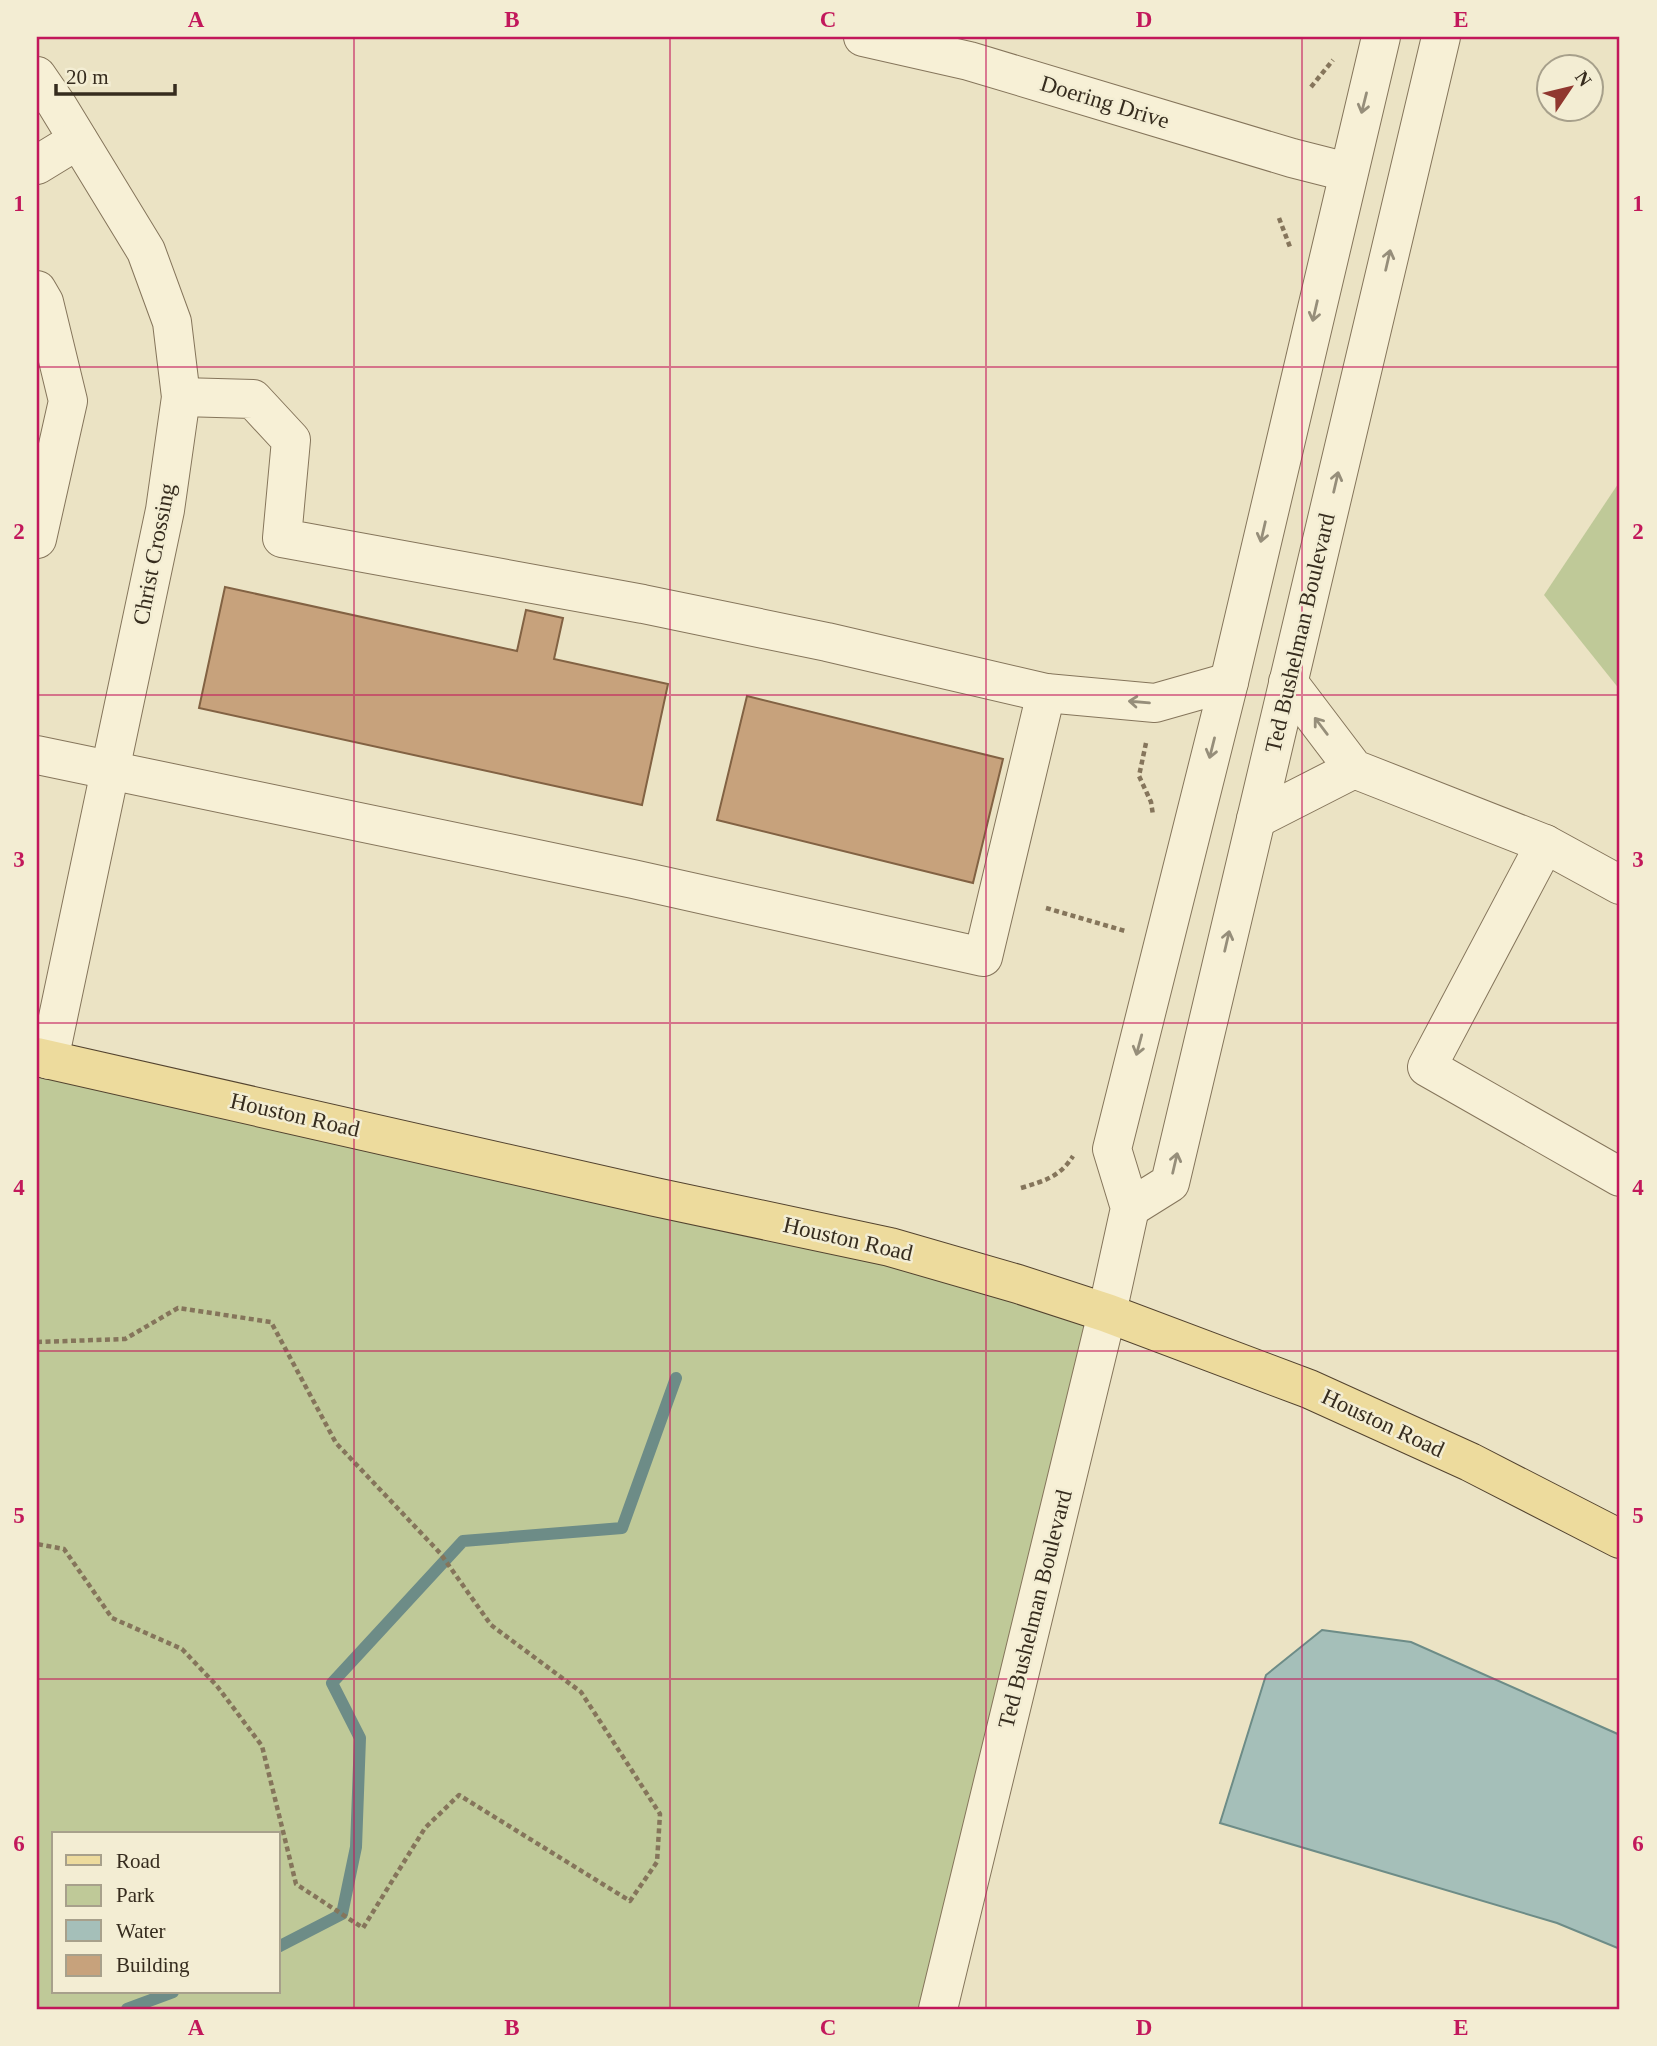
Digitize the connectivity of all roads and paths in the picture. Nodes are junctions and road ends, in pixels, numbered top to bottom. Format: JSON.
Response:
{"nodes":[{"id":1,"x":863,"y":37,"type":"edge"},
{"id":2,"x":1381,"y":37,"type":"edge"},
{"id":3,"x":1441,"y":37,"type":"edge"},
{"id":4,"x":1339,"y":52,"type":"dead end"},
{"id":5,"x":37,"y":76,"type":"edge"},
{"id":6,"x":1311,"y":87,"type":"dead end"},
{"id":7,"x":78,"y":140,"type":"junction"},
{"id":8,"x":37,"y":165,"type":"edge"},
{"id":9,"x":1347,"y":173,"type":"junction"},
{"id":10,"x":37,"y":290,"type":"edge"},
{"id":11,"x":181,"y":397,"type":"junction"},
{"id":12,"x":37,"y":539,"type":"edge"},
{"id":13,"x":1228,"y":682,"type":"junction"},
{"id":14,"x":1288,"y":682,"type":"junction"},
{"id":15,"x":1046,"y":693,"type":"junction"},
{"id":16,"x":37,"y":755,"type":"edge"},
{"id":17,"x":1354,"y":769,"type":"junction"},
{"id":18,"x":109,"y":772,"type":"junction"},
{"id":19,"x":1256,"y":819,"type":"junction"},
{"id":20,"x":1545,"y":844,"type":"junction"},
{"id":21,"x":1620,"y":885,"type":"edge"},
{"id":22,"x":1046,"y":908,"type":"dead end"},
{"id":23,"x":1129,"y":933,"type":"dead end"},
{"id":24,"x":43,"y":1059,"type":"edge"},
{"id":25,"x":1620,"y":1177,"type":"edge"},
{"id":26,"x":1130,"y":1208,"type":"junction"},
{"id":27,"x":1107,"y":1313,"type":"junction"},
{"id":28,"x":37,"y":1342,"type":"edge"},
{"id":29,"x":1620,"y":1539,"type":"edge"},
{"id":30,"x":37,"y":1544,"type":"edge"},
{"id":31,"x":938,"y":2009,"type":"edge"}],
"edges":[{"from":1,"to":9,"type":"street","name":"Doering Drive"},
{"from":2,"to":9,"type":"street","name":"Ted Bushelman Boulevard","one_way":true},
{"from":14,"to":3,"type":"street","name":"Ted Bushelman Boulevard","one_way":true},
{"from":4,"to":6,"type":"path"},
{"from":5,"to":7,"type":"street","name":"Christ Crossing"},
{"from":7,"to":8,"type":"street"},
{"from":7,"to":11,"type":"street","name":"Christ Crossing"},
{"from":9,"to":13,"type":"street","name":"Ted Bushelman Boulevard","one_way":true},
{"from":10,"to":12,"type":"street"},
{"from":11,"to":15,"type":"street"},
{"from":11,"to":18,"type":"street","name":"Christ Crossing"},
{"from":13,"to":15,"type":"street","one_way":true},
{"from":13,"to":26,"type":"street","name":"Ted Bushelman Boulevard","one_way":true},
{"from":17,"to":14,"type":"street","one_way":true},
{"from":14,"to":19,"type":"street","name":"Ted Bushelman Boulevard"},
{"from":15,"to":18,"type":"street"},
{"from":16,"to":18,"type":"street"},
{"from":17,"to":19,"type":"street"},
{"from":17,"to":20,"type":"street"},
{"from":18,"to":24,"type":"street","name":"Christ Crossing"},
{"from":26,"to":19,"type":"street","name":"Ted Bushelman Boulevard","one_way":true},
{"from":20,"to":21,"type":"street"},
{"from":20,"to":25,"type":"street"},
{"from":22,"to":23,"type":"path"},
{"from":24,"to":27,"type":"main road","name":"Houston Road"},
{"from":26,"to":27,"type":"street","name":"Ted Bushelman Boulevard"},
{"from":27,"to":29,"type":"main road","name":"Houston Road"},
{"from":27,"to":31,"type":"street","name":"Ted Bushelman Boulevard"},
{"from":28,"to":30,"type":"path"}]}
